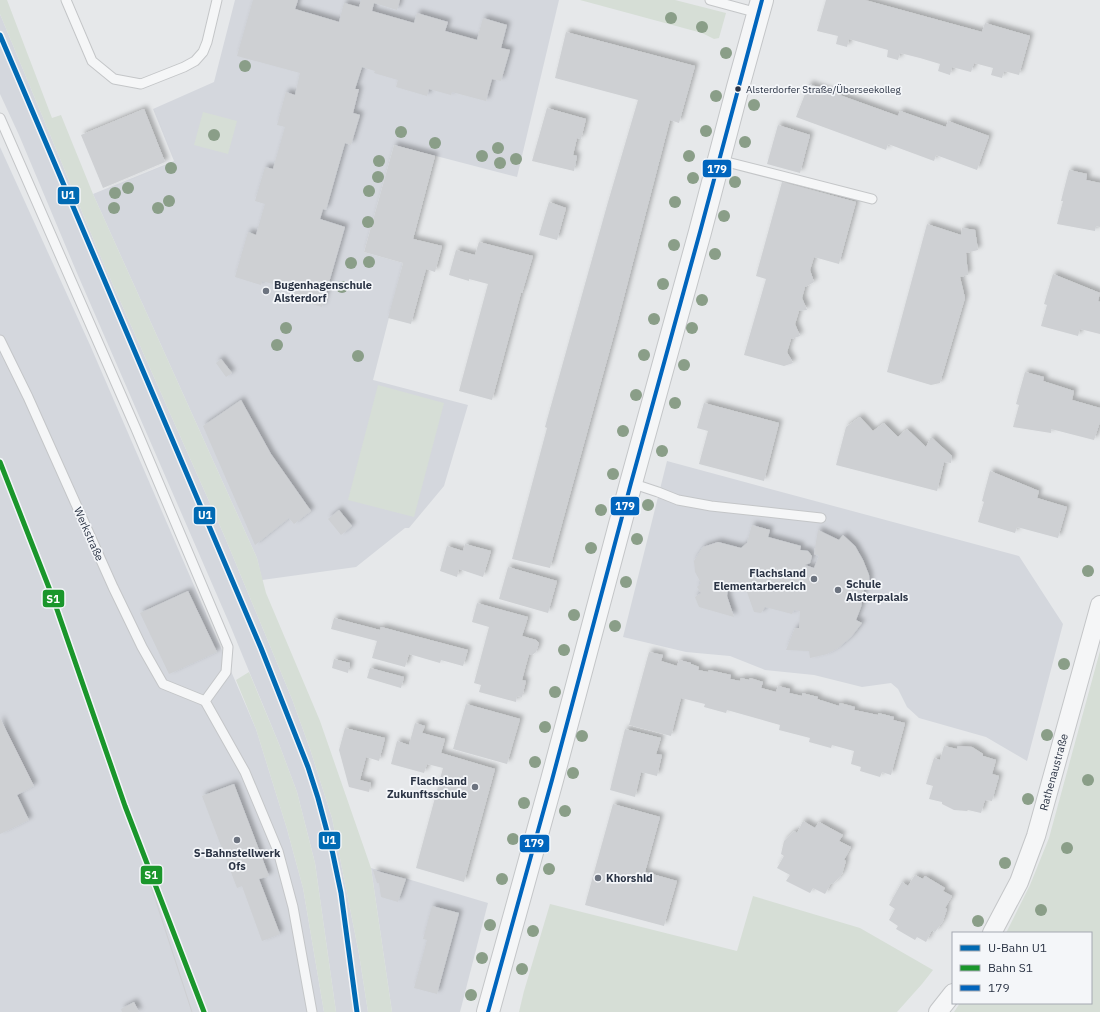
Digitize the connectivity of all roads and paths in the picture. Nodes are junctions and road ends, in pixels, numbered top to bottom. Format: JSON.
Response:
{"nodes":[{"id":1,"x":66,"y":0,"type":"edge"},
{"id":2,"x":217,"y":0,"type":"edge"},
{"id":3,"x":710,"y":0,"type":"edge"},
{"id":4,"x":760,"y":6,"type":"edge"},
{"id":5,"x":0,"y":118,"type":"edge"},
{"id":6,"x":719,"y":160,"type":"junction"},
{"id":7,"x":872,"y":199,"type":"dead end"},
{"id":8,"x":0,"y":340,"type":"edge"},
{"id":9,"x":631,"y":483,"type":"junction"},
{"id":10,"x":821,"y":518,"type":"dead end"},
{"id":11,"x":1100,"y":605,"type":"edge"},
{"id":12,"x":206,"y":701,"type":"junction"},
{"id":13,"x":993,"y":932,"type":"edge"},
{"id":14,"x":952,"y":994,"type":"edge"},
{"id":15,"x":312,"y":1012,"type":"edge"},
{"id":16,"x":488,"y":1012,"type":"edge"},
{"id":17,"x":938,"y":1012,"type":"edge"}],
"edges":[{"from":1,"to":2,"type":"lane"},
{"from":3,"to":4,"type":"lane"},
{"from":4,"to":6,"type":"street"},
{"from":5,"to":12,"type":"lane"},
{"from":6,"to":7,"type":"lane"},
{"from":6,"to":9,"type":"street"},
{"from":8,"to":12,"type":"lane","name":"Werkstraße"},
{"from":9,"to":10,"type":"lane"},
{"from":9,"to":16,"type":"street"},
{"from":11,"to":13,"type":"street","name":"Rathenaustraße"},
{"from":12,"to":15,"type":"lane"},
{"from":14,"to":17,"type":"street"}]}
